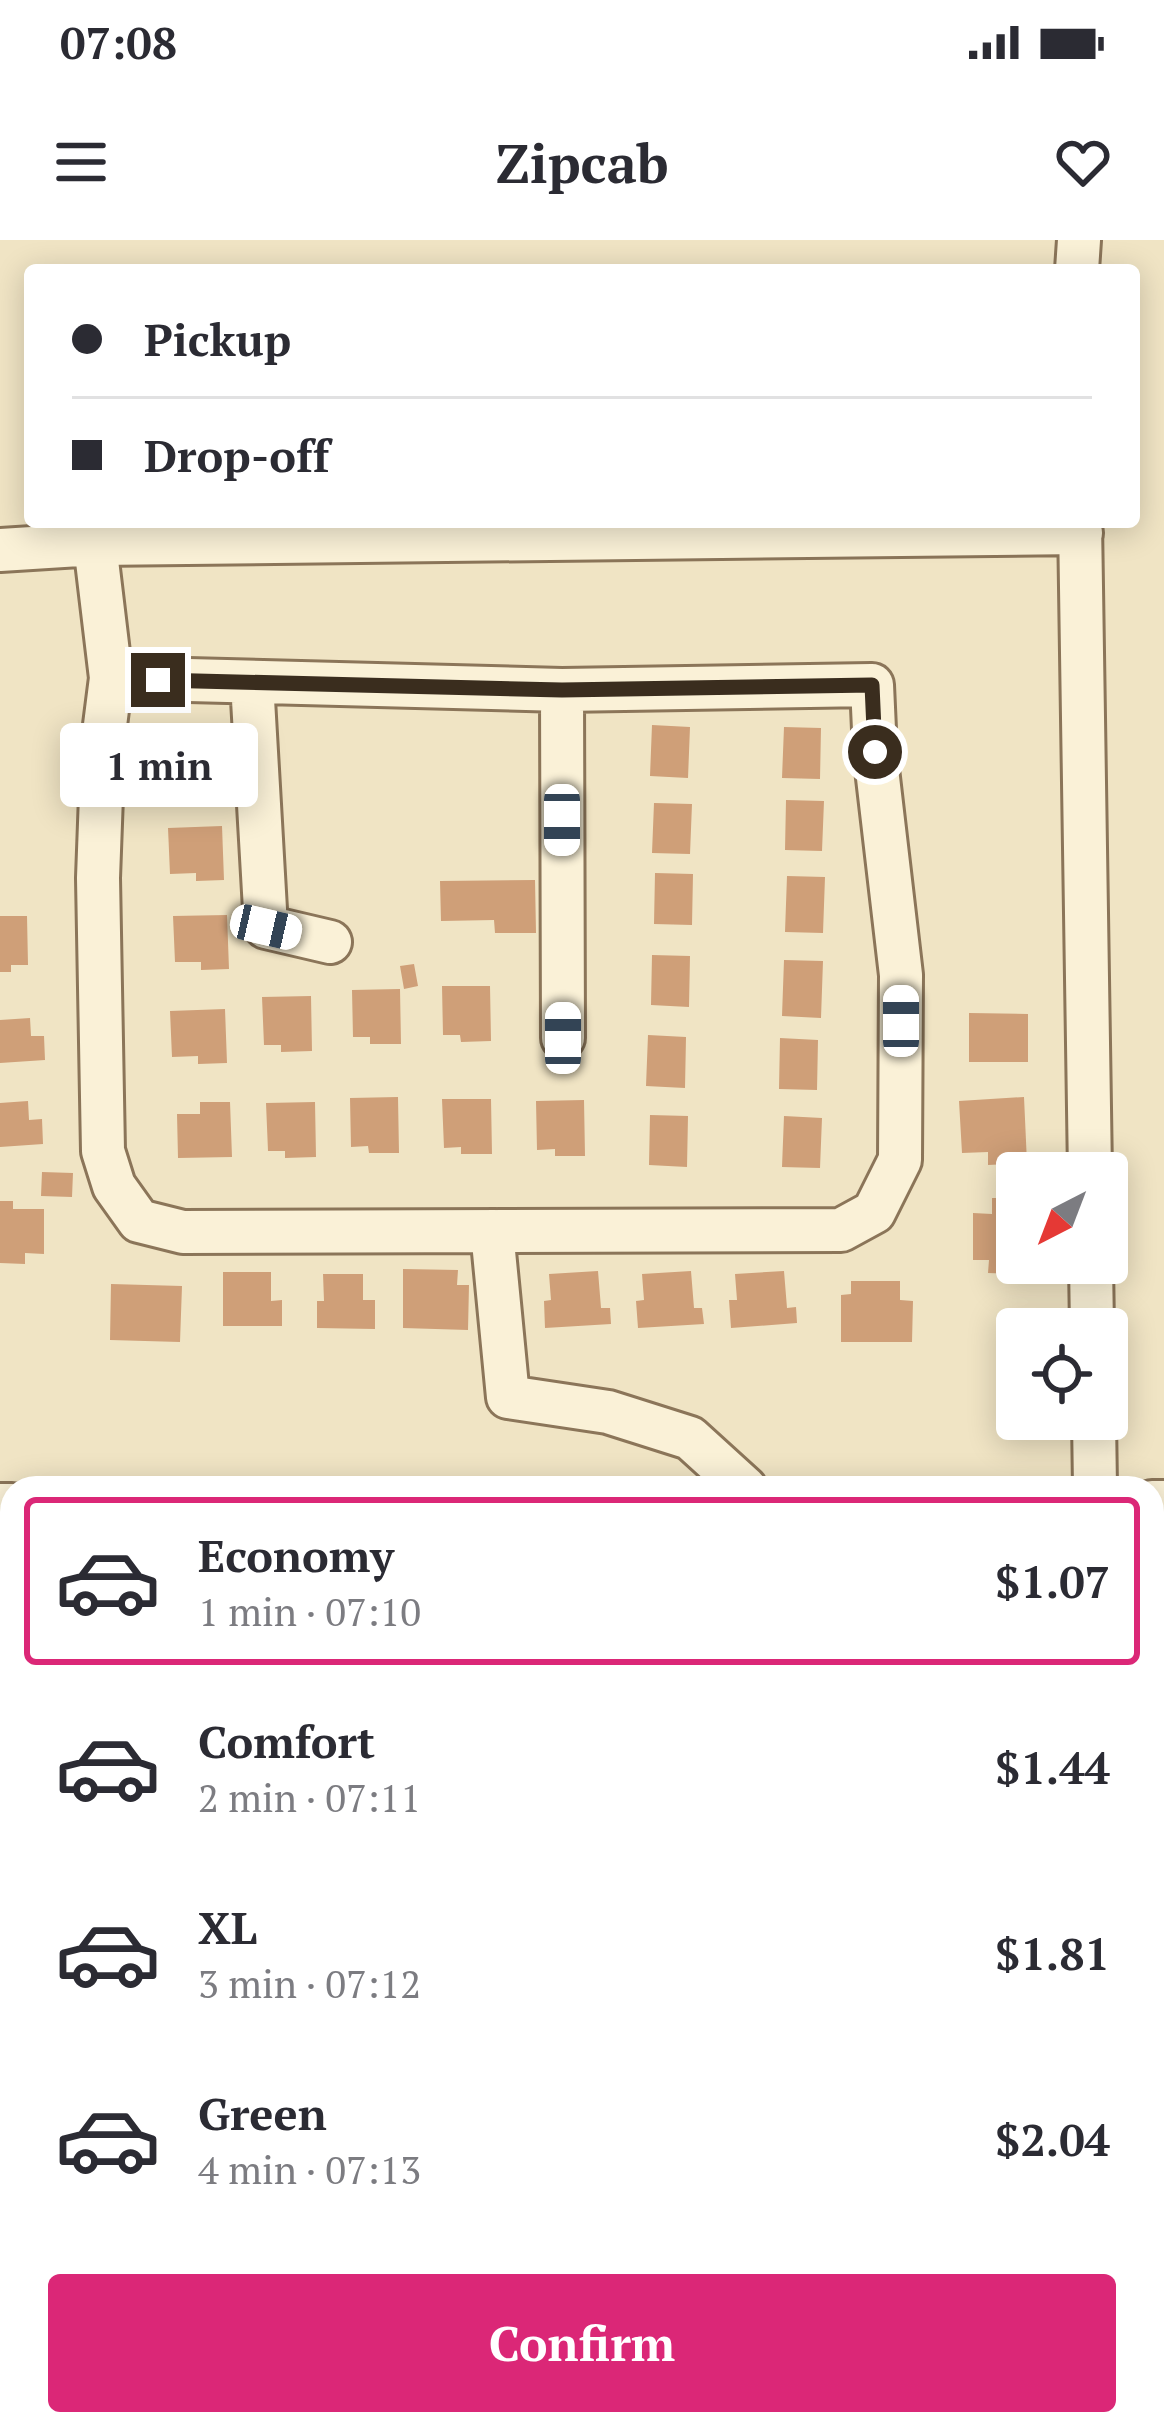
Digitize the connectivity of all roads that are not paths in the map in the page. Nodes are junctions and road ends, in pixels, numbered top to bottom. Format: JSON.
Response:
{"nodes":[{"id":1,"x":1023,"y":528,"type":"edge"},
{"id":2,"x":1081,"y":528,"type":"edge"},
{"id":3,"x":95,"y":544,"type":"junction"},
{"id":4,"x":0,"y":550,"type":"edge"},
{"id":5,"x":111,"y":678,"type":"junction"},
{"id":6,"x":252,"y":682,"type":"junction"},
{"id":7,"x":562,"y":690,"type":"junction"},
{"id":8,"x":330,"y":942,"type":"dead end"},
{"id":9,"x":563,"y":1038,"type":"dead end"},
{"id":10,"x":1090,"y":1152,"type":"edge"},
{"id":11,"x":492,"y":1231,"type":"junction"},
{"id":12,"x":1094,"y":1440,"type":"edge"},
{"id":13,"x":733,"y":1476,"type":"edge"},
{"id":14,"x":1095,"y":1476,"type":"edge"}],
"edges":[{"from":1,"to":3,"type":"street"},
{"from":2,"to":10,"type":"street"},
{"from":3,"to":4,"type":"street"},
{"from":3,"to":5,"type":"street"},
{"from":5,"to":6,"type":"street"},
{"from":5,"to":11,"type":"street"},
{"from":6,"to":7,"type":"street"},
{"from":6,"to":8,"type":"street"},
{"from":7,"to":9,"type":"street"},
{"from":7,"to":11,"type":"street"},
{"from":11,"to":13,"type":"street"},
{"from":12,"to":14,"type":"street"}]}
